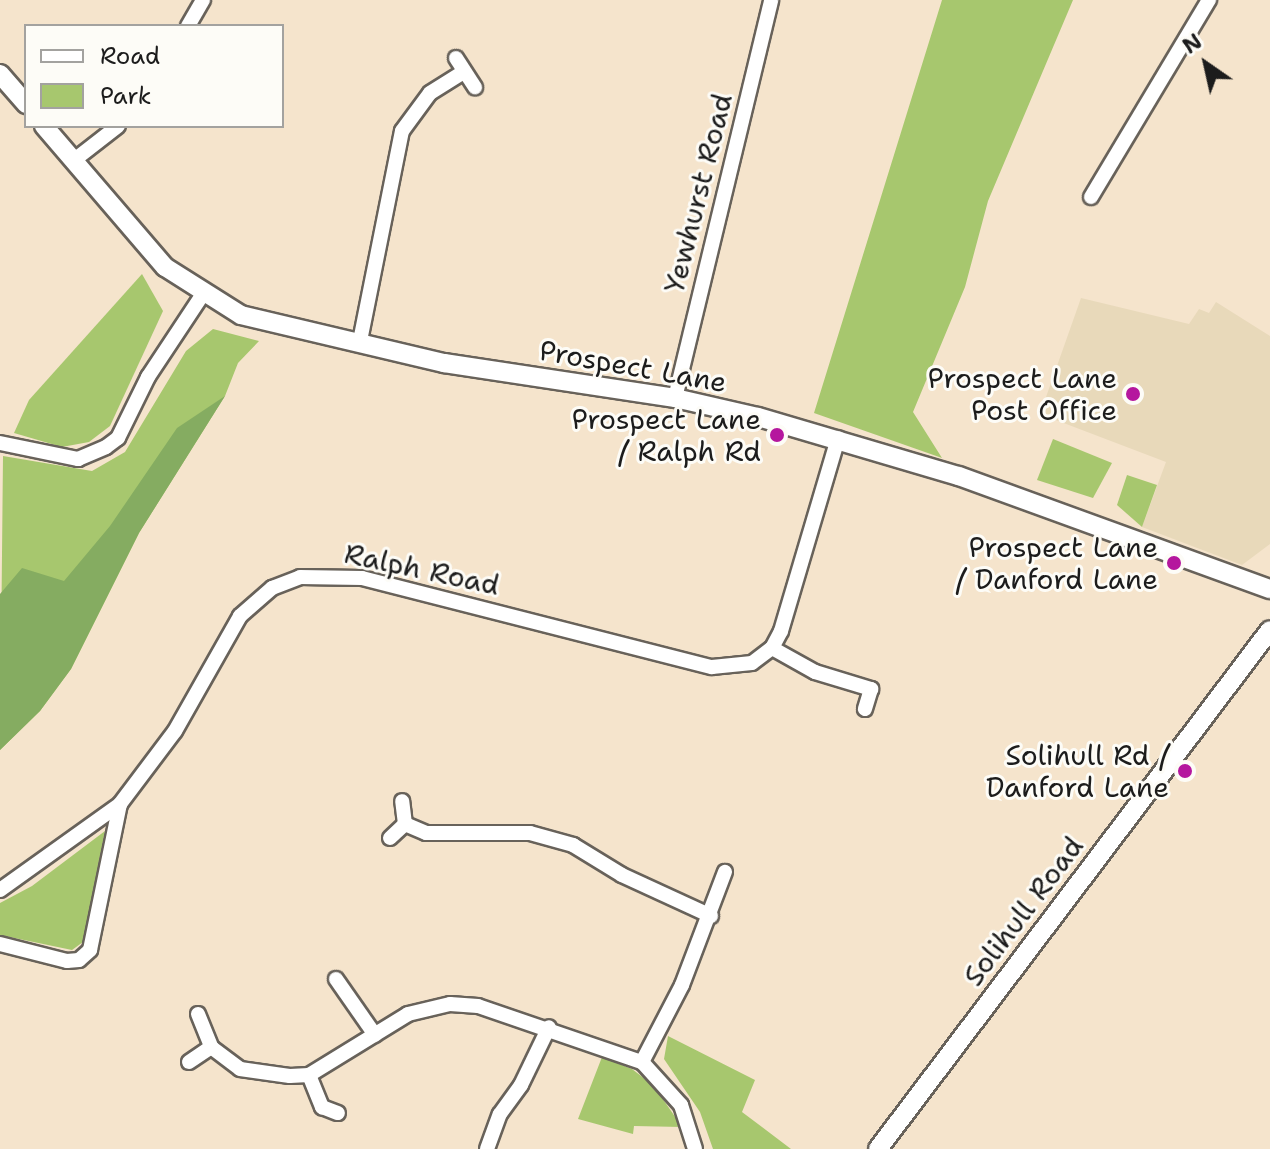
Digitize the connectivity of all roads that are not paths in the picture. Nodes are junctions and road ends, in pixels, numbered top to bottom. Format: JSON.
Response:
{"nodes":[{"id":1,"x":203,"y":0,"type":"edge"},
{"id":2,"x":771,"y":0,"type":"edge"},
{"id":3,"x":1209,"y":0,"type":"edge"},
{"id":4,"x":189,"y":24,"type":"edge"},
{"id":5,"x":456,"y":58,"type":"dead end"},
{"id":6,"x":464,"y":72,"type":"junction"},
{"id":7,"x":0,"y":74,"type":"edge"},
{"id":8,"x":475,"y":87,"type":"dead end"},
{"id":9,"x":24,"y":102,"type":"edge"},
{"id":10,"x":46,"y":128,"type":"edge"},
{"id":11,"x":115,"y":128,"type":"edge"},
{"id":12,"x":73,"y":161,"type":"junction"},
{"id":13,"x":1091,"y":197,"type":"dead end"},
{"id":14,"x":203,"y":294,"type":"junction"},
{"id":15,"x":360,"y":341,"type":"junction"},
{"id":16,"x":675,"y":398,"type":"junction"},
{"id":17,"x":838,"y":438,"type":"junction"},
{"id":18,"x":0,"y":443,"type":"edge"},
{"id":19,"x":1270,"y":588,"type":"edge"},
{"id":20,"x":1270,"y":601,"type":"edge"},
{"id":21,"x":1270,"y":630,"type":"edge"},
{"id":22,"x":772,"y":648,"type":"junction"},
{"id":23,"x":865,"y":709,"type":"dead end"},
{"id":24,"x":402,"y":801,"type":"dead end"},
{"id":25,"x":120,"y":804,"type":"junction"},
{"id":26,"x":405,"y":824,"type":"junction"},
{"id":27,"x":390,"y":838,"type":"dead end"},
{"id":28,"x":725,"y":872,"type":"dead end"},
{"id":29,"x":0,"y":890,"type":"edge"},
{"id":30,"x":711,"y":916,"type":"junction"},
{"id":31,"x":0,"y":944,"type":"edge"},
{"id":32,"x":336,"y":979,"type":"dead end"},
{"id":33,"x":198,"y":1014,"type":"dead end"},
{"id":34,"x":549,"y":1027,"type":"junction"},
{"id":35,"x":375,"y":1035,"type":"junction"},
{"id":36,"x":211,"y":1047,"type":"junction"},
{"id":37,"x":189,"y":1062,"type":"dead end"},
{"id":38,"x":642,"y":1062,"type":"junction"},
{"id":39,"x":309,"y":1075,"type":"junction"},
{"id":40,"x":338,"y":1113,"type":"dead end"},
{"id":41,"x":487,"y":1149,"type":"edge"},
{"id":42,"x":695,"y":1149,"type":"edge"},
{"id":43,"x":878,"y":1149,"type":"edge"}],
"edges":[{"from":1,"to":4,"type":"street"},
{"from":2,"to":16,"type":"street","name":"Yewhurst Road"},
{"from":3,"to":13,"type":"street"},
{"from":5,"to":6,"type":"street"},
{"from":6,"to":8,"type":"street"},
{"from":6,"to":15,"type":"street"},
{"from":7,"to":9,"type":"street"},
{"from":10,"to":12,"type":"street","name":"Prospect Lane"},
{"from":11,"to":12,"type":"street"},
{"from":12,"to":14,"type":"street","name":"Prospect Lane"},
{"from":14,"to":15,"type":"street","name":"Prospect Lane"},
{"from":14,"to":18,"type":"street"},
{"from":15,"to":16,"type":"street","name":"Prospect Lane"},
{"from":16,"to":17,"type":"street","name":"Prospect Lane"},
{"from":17,"to":19,"type":"street","name":"Prospect Lane"},
{"from":17,"to":22,"type":"street"},
{"from":19,"to":20,"type":"street"},
{"from":21,"to":43,"type":"street","name":"Solihull Road"},
{"from":22,"to":23,"type":"street"},
{"from":22,"to":25,"type":"street","name":"Ralph Road"},
{"from":24,"to":26,"type":"street"},
{"from":25,"to":29,"type":"street","name":"Ralph Road"},
{"from":25,"to":31,"type":"street"},
{"from":26,"to":27,"type":"street"},
{"from":26,"to":30,"type":"street"},
{"from":28,"to":30,"type":"street"},
{"from":30,"to":38,"type":"street"},
{"from":32,"to":35,"type":"street"},
{"from":33,"to":36,"type":"street"},
{"from":34,"to":35,"type":"street"},
{"from":34,"to":38,"type":"street"},
{"from":34,"to":41,"type":"street"},
{"from":35,"to":39,"type":"street"},
{"from":36,"to":37,"type":"street"},
{"from":36,"to":39,"type":"street"},
{"from":38,"to":42,"type":"street"},
{"from":39,"to":40,"type":"street"}]}
